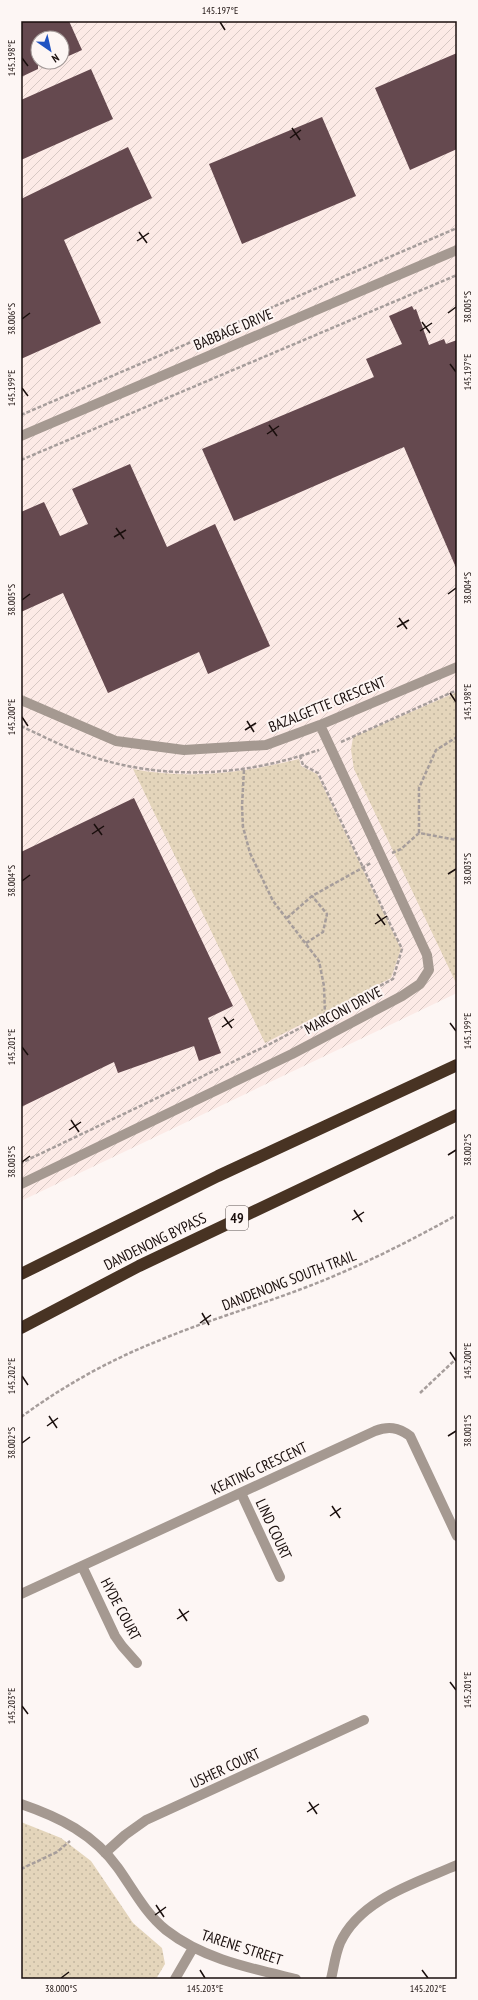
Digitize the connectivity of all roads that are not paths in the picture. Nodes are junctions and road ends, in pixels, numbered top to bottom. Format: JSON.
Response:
{"nodes":[{"id":1,"x":457,"y":250,"type":"edge"},
{"id":2,"x":21,"y":436,"type":"edge"},
{"id":3,"x":457,"y":667,"type":"edge"},
{"id":4,"x":21,"y":700,"type":"edge"},
{"id":5,"x":320,"y":725,"type":"junction"},
{"id":6,"x":457,"y":1065,"type":"edge"},
{"id":7,"x":457,"y":1115,"type":"edge"},
{"id":8,"x":21,"y":1184,"type":"edge"},
{"id":9,"x":21,"y":1274,"type":"edge"},
{"id":10,"x":21,"y":1328,"type":"edge"},
{"id":11,"x":241,"y":1493,"type":"junction"},
{"id":12,"x":457,"y":1536,"type":"edge"},
{"id":13,"x":82,"y":1566,"type":"junction"},
{"id":14,"x":280,"y":1577,"type":"dead end"},
{"id":15,"x":21,"y":1594,"type":"edge"},
{"id":16,"x":137,"y":1663,"type":"dead end"},
{"id":17,"x":364,"y":1720,"type":"dead end"},
{"id":18,"x":21,"y":1804,"type":"edge"},
{"id":19,"x":105,"y":1853,"type":"junction"},
{"id":20,"x":457,"y":1864,"type":"edge"},
{"id":21,"x":193,"y":1948,"type":"junction"},
{"id":22,"x":175,"y":1979,"type":"edge"},
{"id":23,"x":296,"y":1979,"type":"edge"},
{"id":24,"x":331,"y":1979,"type":"edge"}],
"edges":[{"from":1,"to":2,"type":"street","name":"BABBAGE DRIVE"},
{"from":3,"to":5,"type":"street","name":"BAZALGETTE CRESCENT"},
{"from":4,"to":5,"type":"street","name":"BAZALGETTE CRESCENT"},
{"from":5,"to":8,"type":"street","name":"MARCONI DRIVE"},
{"from":6,"to":9,"type":"highway","name":"DANDENONG BYPASS"},
{"from":7,"to":10,"type":"highway","name":"DANDENONG BYPASS","number":"49"},
{"from":11,"to":12,"type":"street","name":"KEATING CRESCENT"},
{"from":11,"to":13,"type":"street","name":"KEATING CRESCENT"},
{"from":11,"to":14,"type":"street","name":"LIND COURT"},
{"from":13,"to":15,"type":"street","name":"KEATING CRESCENT"},
{"from":13,"to":16,"type":"street","name":"HYDE COURT"},
{"from":17,"to":19,"type":"street","name":"USHER COURT"},
{"from":18,"to":19,"type":"street","name":"TARENE STREET"},
{"from":19,"to":21,"type":"street","name":"TARENE STREET"},
{"from":20,"to":24,"type":"street"},
{"from":21,"to":22,"type":"street"},
{"from":21,"to":23,"type":"street","name":"TARENE STREET"}]}
